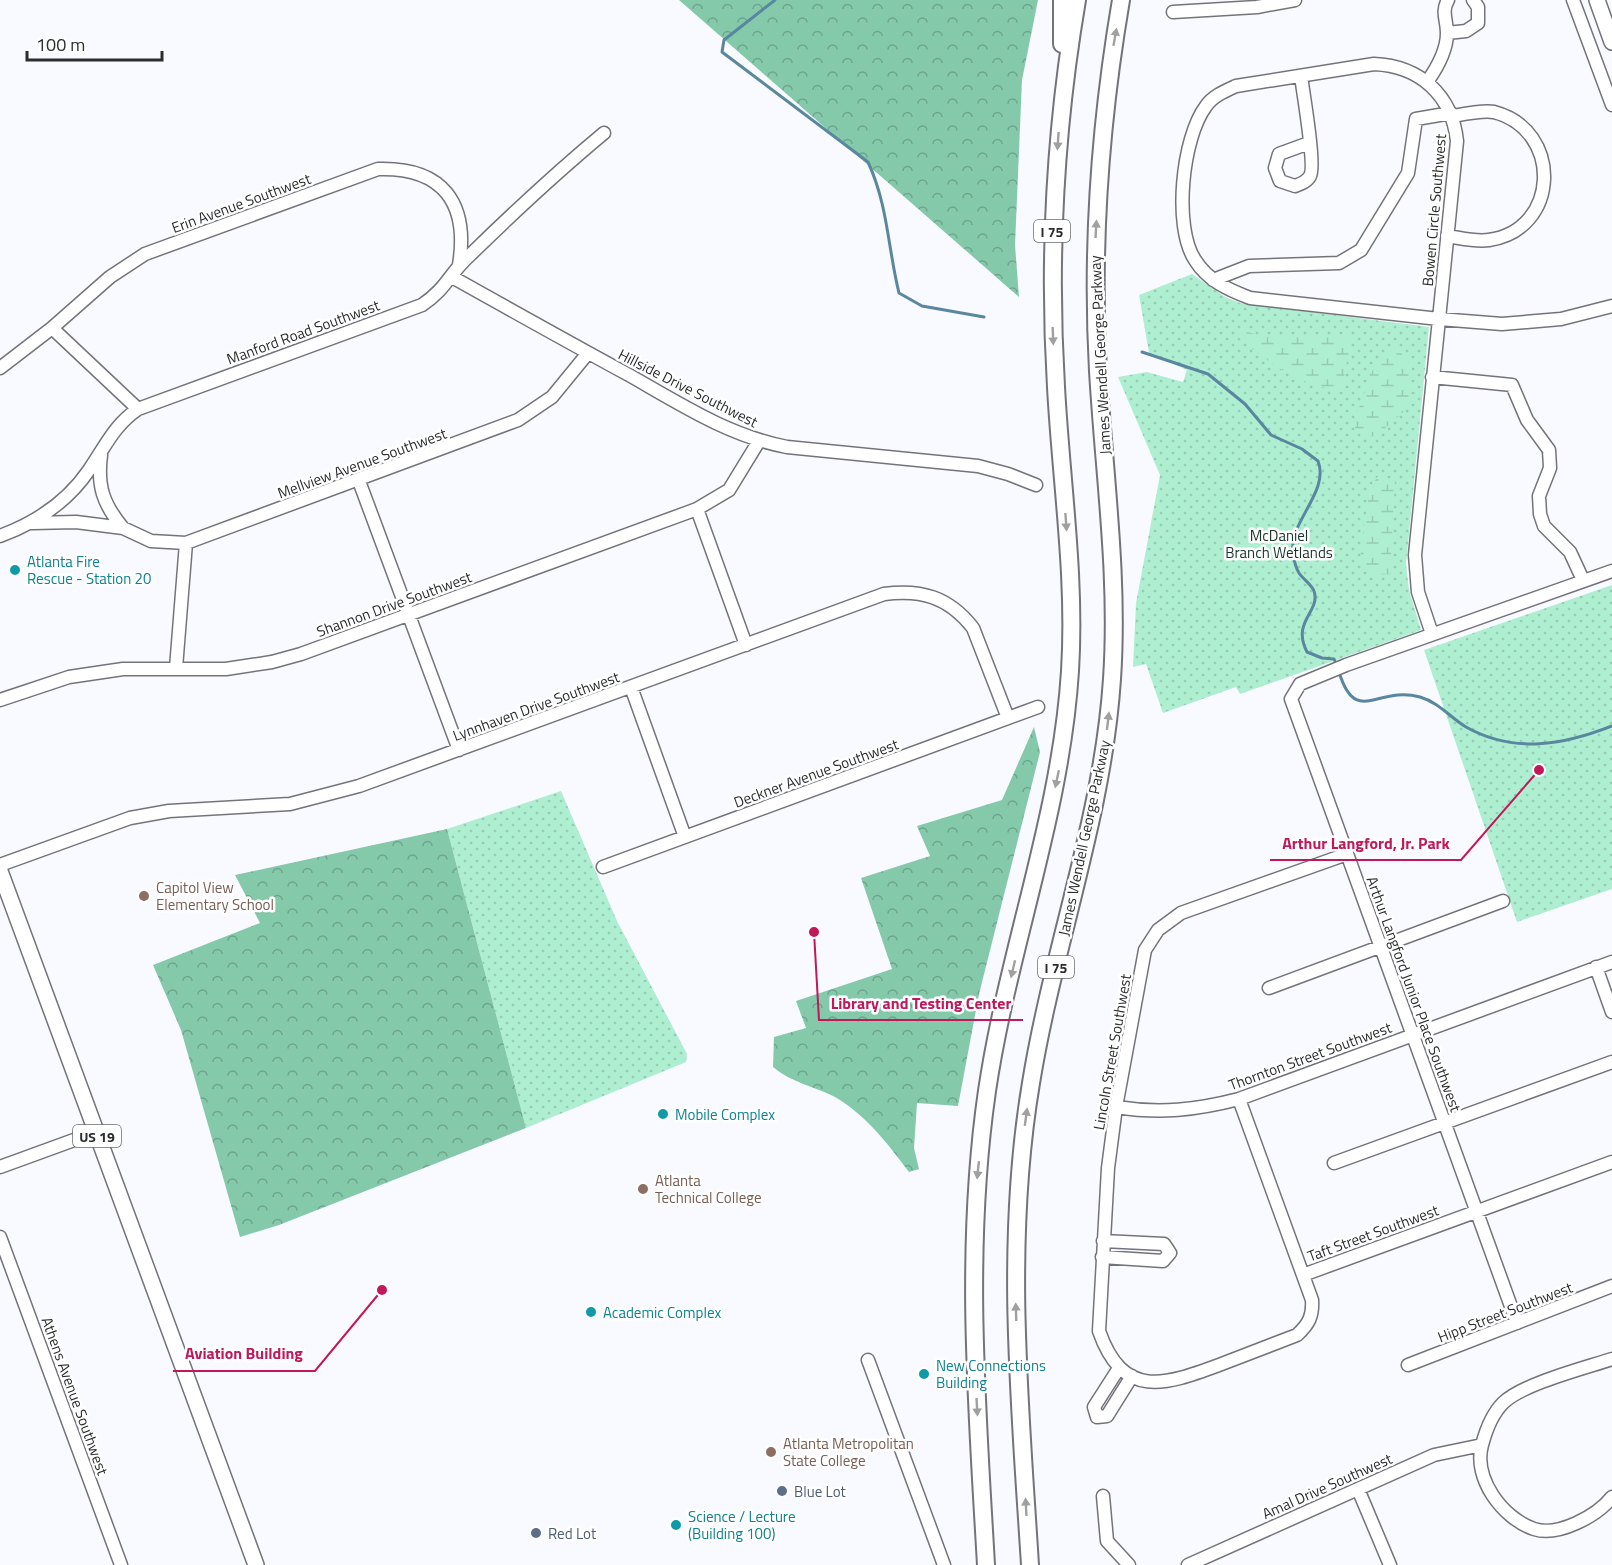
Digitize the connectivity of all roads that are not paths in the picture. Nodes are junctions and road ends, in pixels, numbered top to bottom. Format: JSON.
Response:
{"nodes":[{"id":1,"x":1062,"y":0,"type":"edge"},
{"id":2,"x":1077,"y":0,"type":"edge"},
{"id":3,"x":1121,"y":0,"type":"edge"},
{"id":4,"x":1295,"y":0,"type":"edge"},
{"id":5,"x":1448,"y":0,"type":"edge"},
{"id":6,"x":1473,"y":0,"type":"edge"},
{"id":7,"x":1573,"y":0,"type":"edge"},
{"id":8,"x":1597,"y":0,"type":"edge"},
{"id":9,"x":1195,"y":5,"type":"edge"},
{"id":10,"x":1173,"y":12,"type":"dead end"},
{"id":11,"x":1447,"y":33,"type":"junction"},
{"id":12,"x":1612,"y":42,"type":"edge"},
{"id":13,"x":1301,"y":76,"type":"junction"},
{"id":14,"x":1427,"y":82,"type":"junction"},
{"id":15,"x":1062,"y":101,"type":"junction"},
{"id":16,"x":1612,"y":105,"type":"edge"},
{"id":17,"x":1452,"y":114,"type":"junction"},
{"id":18,"x":604,"y":133,"type":"dead end"},
{"id":19,"x":1309,"y":143,"type":"dead end"},
{"id":20,"x":1448,"y":236,"type":"junction"},
{"id":21,"x":459,"y":265,"type":"junction"},
{"id":22,"x":452,"y":277,"type":"junction"},
{"id":23,"x":1213,"y":280,"type":"junction"},
{"id":24,"x":1612,"y":306,"type":"edge"},
{"id":25,"x":1439,"y":319,"type":"junction"},
{"id":26,"x":52,"y":328,"type":"junction"},
{"id":27,"x":588,"y":353,"type":"junction"},
{"id":28,"x":0,"y":368,"type":"edge"},
{"id":29,"x":1432,"y":377,"type":"junction"},
{"id":30,"x":138,"y":409,"type":"junction"},
{"id":31,"x":759,"y":441,"type":"junction"},
{"id":32,"x":101,"y":451,"type":"junction"},
{"id":33,"x":359,"y":481,"type":"junction"},
{"id":34,"x":1036,"y":485,"type":"dead end"},
{"id":35,"x":697,"y":509,"type":"junction"},
{"id":36,"x":30,"y":523,"type":"junction"},
{"id":37,"x":123,"y":528,"type":"junction"},
{"id":38,"x":0,"y":536,"type":"edge"},
{"id":39,"x":186,"y":543,"type":"junction"},
{"id":40,"x":1612,"y":571,"type":"edge"},
{"id":41,"x":1583,"y":580,"type":"junction"},
{"id":42,"x":408,"y":615,"type":"junction"},
{"id":43,"x":1432,"y":634,"type":"junction"},
{"id":44,"x":746,"y":645,"type":"junction"},
{"id":45,"x":176,"y":668,"type":"junction"},
{"id":46,"x":631,"y":687,"type":"junction"},
{"id":47,"x":0,"y":700,"type":"edge"},
{"id":48,"x":1038,"y":707,"type":"dead end"},
{"id":49,"x":1008,"y":718,"type":"junction"},
{"id":50,"x":459,"y":750,"type":"junction"},
{"id":51,"x":686,"y":837,"type":"junction"},
{"id":52,"x":1347,"y":854,"type":"junction"},
{"id":53,"x":0,"y":865,"type":"edge"},
{"id":54,"x":603,"y":867,"type":"dead end"},
{"id":55,"x":0,"y":871,"type":"edge"},
{"id":56,"x":1503,"y":901,"type":"dead end"},
{"id":57,"x":1380,"y":946,"type":"junction"},
{"id":58,"x":1612,"y":962,"type":"edge"},
{"id":59,"x":1596,"y":968,"type":"junction"},
{"id":60,"x":1269,"y":988,"type":"dead end"},
{"id":61,"x":1612,"y":1012,"type":"edge"},
{"id":62,"x":1412,"y":1034,"type":"junction"},
{"id":63,"x":1612,"y":1062,"type":"edge"},
{"id":64,"x":1239,"y":1099,"type":"junction"},
{"id":65,"x":1116,"y":1107,"type":"junction"},
{"id":66,"x":1444,"y":1123,"type":"junction"},
{"id":67,"x":96,"y":1132,"type":"junction"},
{"id":68,"x":1612,"y":1162,"type":"edge"},
{"id":69,"x":1334,"y":1163,"type":"dead end"},
{"id":70,"x":0,"y":1167,"type":"edge"},
{"id":71,"x":1477,"y":1211,"type":"junction"},
{"id":72,"x":0,"y":1237,"type":"edge"},
{"id":73,"x":1102,"y":1241,"type":"junction"},
{"id":74,"x":1102,"y":1257,"type":"junction"},
{"id":75,"x":1303,"y":1275,"type":"junction"},
{"id":76,"x":1612,"y":1286,"type":"edge"},
{"id":77,"x":1517,"y":1323,"type":"junction"},
{"id":78,"x":1612,"y":1359,"type":"edge"},
{"id":79,"x":868,"y":1360,"type":"dead end"},
{"id":80,"x":1408,"y":1365,"type":"dead end"},
{"id":81,"x":1119,"y":1368,"type":"junction"},
{"id":82,"x":1132,"y":1376,"type":"junction"},
{"id":83,"x":1482,"y":1445,"type":"junction"},
{"id":84,"x":1358,"y":1489,"type":"junction"},
{"id":85,"x":1103,"y":1496,"type":"dead end"},
{"id":86,"x":1612,"y":1497,"type":"edge"},
{"id":87,"x":121,"y":1565,"type":"edge"},
{"id":88,"x":256,"y":1565,"type":"edge"},
{"id":89,"x":944,"y":1565,"type":"edge"},
{"id":90,"x":986,"y":1565,"type":"edge"},
{"id":91,"x":1030,"y":1565,"type":"edge"},
{"id":92,"x":1129,"y":1565,"type":"edge"},
{"id":93,"x":1188,"y":1565,"type":"edge"},
{"id":94,"x":1390,"y":1565,"type":"edge"}],
"edges":[{"from":1,"to":15,"type":"highway"},
{"from":2,"to":15,"type":"highway","number":"I 75"},
{"from":91,"to":3,"type":"highway","name":"James Wendell George Parkway","number":"I 75","one_way":true},
{"from":4,"to":9,"type":"street"},
{"from":5,"to":11,"type":"street"},
{"from":6,"to":11,"type":"street"},
{"from":7,"to":16,"type":"street"},
{"from":8,"to":12,"type":"main road"},
{"from":9,"to":10,"type":"street"},
{"from":11,"to":14,"type":"street"},
{"from":13,"to":14,"type":"street","name":"Bowen Circle Southwest"},
{"from":13,"to":19,"type":"street"},
{"from":13,"to":23,"type":"street","name":"Bowen Circle Southwest"},
{"from":14,"to":17,"type":"street","name":"Bowen Circle Southwest"},
{"from":15,"to":90,"type":"highway","number":"I 75","one_way":true},
{"from":17,"to":20,"type":"street","name":"Bowen Circle Southwest"},
{"from":17,"to":20,"type":"street"},
{"from":17,"to":23,"type":"street"},
{"from":18,"to":21,"type":"street","name":"Manford Road Southwest"},
{"from":20,"to":25,"type":"street","name":"Bowen Circle Southwest"},
{"from":21,"to":22,"type":"street","name":"Manford Road Southwest"},
{"from":21,"to":26,"type":"street","name":"Erin Avenue Southwest"},
{"from":22,"to":27,"type":"street","name":"Hillside Drive Southwest"},
{"from":22,"to":30,"type":"street","name":"Manford Road Southwest"},
{"from":23,"to":25,"type":"street","name":"Bowen Circle Southwest"},
{"from":24,"to":25,"type":"street","name":"Bowen Circle Southwest"},
{"from":25,"to":29,"type":"street","name":"Bowen Circle Southwest"},
{"from":26,"to":28,"type":"street","name":"Erin Avenue Southwest"},
{"from":26,"to":30,"type":"street"},
{"from":27,"to":31,"type":"street","name":"Hillside Drive Southwest"},
{"from":27,"to":33,"type":"street","name":"Mellview Avenue Southwest"},
{"from":29,"to":41,"type":"street"},
{"from":29,"to":43,"type":"street","name":"Bowen Circle Southwest"},
{"from":30,"to":32,"type":"street","name":"Manford Road Southwest"},
{"from":31,"to":34,"type":"street","name":"Hillside Drive Southwest"},
{"from":31,"to":35,"type":"street","name":"Shannon Drive Southwest"},
{"from":32,"to":36,"type":"street","name":"Manford Road Southwest"},
{"from":32,"to":37,"type":"street","name":"Mellview Avenue Southwest"},
{"from":33,"to":39,"type":"street","name":"Mellview Avenue Southwest"},
{"from":33,"to":42,"type":"street"},
{"from":35,"to":42,"type":"street","name":"Shannon Drive Southwest"},
{"from":35,"to":44,"type":"street"},
{"from":36,"to":37,"type":"street","name":"Mellview Avenue Southwest"},
{"from":36,"to":38,"type":"street","name":"Manford Road Southwest"},
{"from":37,"to":39,"type":"street","name":"Mellview Avenue Southwest"},
{"from":39,"to":45,"type":"street"},
{"from":40,"to":41,"type":"street","name":"Arthur Langford Junior Place Southwest"},
{"from":41,"to":43,"type":"street","name":"Arthur Langford Junior Place Southwest"},
{"from":42,"to":45,"type":"street","name":"Shannon Drive Southwest"},
{"from":42,"to":50,"type":"street"},
{"from":43,"to":52,"type":"street","name":"Arthur Langford Junior Place Southwest"},
{"from":44,"to":46,"type":"street","name":"Lynnhaven Drive Southwest"},
{"from":44,"to":49,"type":"street","name":"Lynnhaven Drive Southwest"},
{"from":45,"to":47,"type":"street","name":"Shannon Drive Southwest"},
{"from":46,"to":50,"type":"street","name":"Lynnhaven Drive Southwest"},
{"from":46,"to":51,"type":"street"},
{"from":48,"to":49,"type":"street","name":"Deckner Avenue Southwest"},
{"from":49,"to":51,"type":"street","name":"Deckner Avenue Southwest"},
{"from":50,"to":53,"type":"street","name":"Lynnhaven Drive Southwest"},
{"from":51,"to":54,"type":"street","name":"Deckner Avenue Southwest"},
{"from":52,"to":57,"type":"street","name":"Arthur Langford Junior Place Southwest"},
{"from":52,"to":65,"type":"street","name":"Lincoln Street Southwest"},
{"from":55,"to":67,"type":"main road","number":"US 19"},
{"from":56,"to":57,"type":"street"},
{"from":57,"to":60,"type":"street"},
{"from":57,"to":62,"type":"street","name":"Arthur Langford Junior Place Southwest"},
{"from":58,"to":59,"type":"street","name":"Thornton Street Southwest"},
{"from":59,"to":61,"type":"street"},
{"from":59,"to":62,"type":"street","name":"Thornton Street Southwest"},
{"from":62,"to":64,"type":"street","name":"Thornton Street Southwest"},
{"from":62,"to":66,"type":"street","name":"Arthur Langford Junior Place Southwest"},
{"from":63,"to":66,"type":"street"},
{"from":64,"to":65,"type":"street","name":"Thornton Street Southwest"},
{"from":64,"to":75,"type":"street"},
{"from":65,"to":73,"type":"street","name":"Lincoln Street Southwest"},
{"from":66,"to":69,"type":"street"},
{"from":66,"to":71,"type":"street","name":"Arthur Langford Junior Place Southwest"},
{"from":67,"to":70,"type":"street"},
{"from":67,"to":88,"type":"main road","number":"US 19"},
{"from":68,"to":71,"type":"street","name":"Taft Street Southwest"},
{"from":71,"to":75,"type":"street","name":"Taft Street Southwest"},
{"from":71,"to":77,"type":"street","name":"Arthur Langford Junior Place Southwest"},
{"from":72,"to":87,"type":"street","name":"Athens Avenue Southwest"},
{"from":73,"to":74,"type":"street","name":"Lincoln Street Southwest"},
{"from":73,"to":74,"type":"street"},
{"from":74,"to":81,"type":"street","name":"Lincoln Street Southwest"},
{"from":75,"to":82,"type":"street","name":"Taft Street Southwest"},
{"from":76,"to":77,"type":"street","name":"Hipp Street Southwest"},
{"from":77,"to":80,"type":"street","name":"Hipp Street Southwest"},
{"from":78,"to":83,"type":"street"},
{"from":79,"to":89,"type":"street"},
{"from":81,"to":82,"type":"street","name":"Lincoln Street Southwest"},
{"from":81,"to":82,"type":"street"},
{"from":83,"to":84,"type":"street","name":"Amal Drive Southwest"},
{"from":83,"to":86,"type":"street"},
{"from":84,"to":93,"type":"street","name":"Amal Drive Southwest"},
{"from":84,"to":94,"type":"street"},
{"from":85,"to":92,"type":"street"}]}
